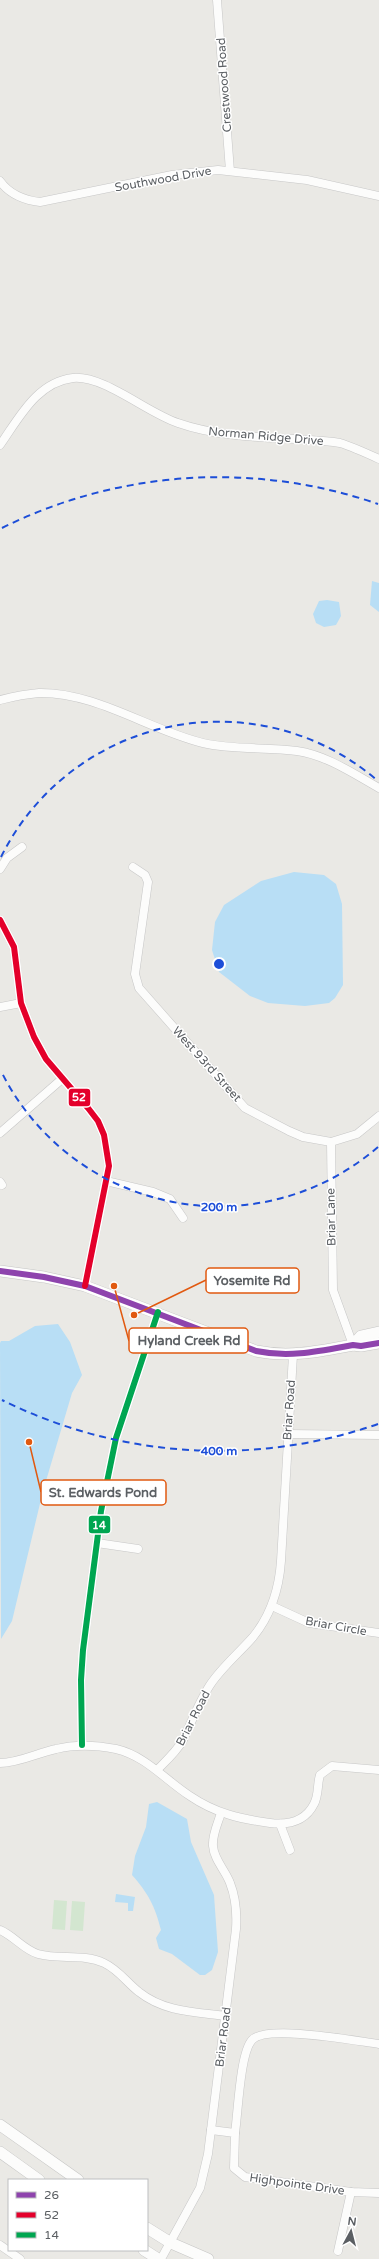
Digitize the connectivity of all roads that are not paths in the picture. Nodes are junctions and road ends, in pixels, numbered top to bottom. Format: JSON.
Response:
{"nodes":[{"id":1,"x":217,"y":0,"type":"edge"},
{"id":2,"x":230,"y":171,"type":"junction"},
{"id":3,"x":0,"y":182,"type":"edge"},
{"id":4,"x":379,"y":196,"type":"edge"},
{"id":5,"x":0,"y":445,"type":"edge"},
{"id":6,"x":379,"y":459,"type":"edge"},
{"id":7,"x":0,"y":700,"type":"edge"},
{"id":8,"x":379,"y":788,"type":"edge"},
{"id":9,"x":22,"y":847,"type":"dead end"},
{"id":10,"x":133,"y":867,"type":"dead end"},
{"id":11,"x":0,"y":869,"type":"edge"},
{"id":12,"x":0,"y":920,"type":"edge"},
{"id":13,"x":21,"y":1003,"type":"junction"},
{"id":14,"x":0,"y":1007,"type":"edge"},
{"id":15,"x":62,"y":1079,"type":"junction"},
{"id":16,"x":379,"y":1116,"type":"edge"},
{"id":17,"x":0,"y":1133,"type":"edge"},
{"id":18,"x":330,"y":1142,"type":"junction"},
{"id":19,"x":106,"y":1181,"type":"junction"},
{"id":20,"x":183,"y":1218,"type":"dead end"},
{"id":21,"x":0,"y":1271,"type":"edge"},
{"id":22,"x":85,"y":1286,"type":"junction"},
{"id":23,"x":158,"y":1312,"type":"junction"},
{"id":24,"x":379,"y":1332,"type":"edge"},
{"id":25,"x":379,"y":1343,"type":"edge"},
{"id":26,"x":353,"y":1345,"type":"junction"},
{"id":27,"x":293,"y":1355,"type":"junction"},
{"id":28,"x":287,"y":1434,"type":"junction"},
{"id":29,"x":379,"y":1435,"type":"edge"},
{"id":30,"x":97,"y":1543,"type":"junction"},
{"id":31,"x":138,"y":1549,"type":"dead end"},
{"id":32,"x":272,"y":1606,"type":"junction"},
{"id":33,"x":379,"y":1633,"type":"edge"},
{"id":34,"x":82,"y":1745,"type":"junction"},
{"id":35,"x":0,"y":1763,"type":"edge"},
{"id":36,"x":158,"y":1770,"type":"junction"},
{"id":37,"x":379,"y":1770,"type":"edge"},
{"id":38,"x":221,"y":1813,"type":"junction"},
{"id":39,"x":280,"y":1824,"type":"junction"},
{"id":40,"x":290,"y":1850,"type":"dead end"},
{"id":41,"x":0,"y":1930,"type":"edge"},
{"id":42,"x":226,"y":2016,"type":"junction"},
{"id":43,"x":379,"y":2044,"type":"edge"},
{"id":44,"x":0,"y":2125,"type":"edge"},
{"id":45,"x":211,"y":2130,"type":"junction"},
{"id":46,"x":235,"y":2133,"type":"junction"},
{"id":47,"x":0,"y":2152,"type":"edge"},
{"id":48,"x":38,"y":2179,"type":"edge"},
{"id":49,"x":77,"y":2179,"type":"edge"},
{"id":50,"x":351,"y":2192,"type":"junction"},
{"id":51,"x":379,"y":2193,"type":"edge"},
{"id":52,"x":148,"y":2229,"type":"edge"},
{"id":53,"x":171,"y":2243,"type":"junction"},
{"id":54,"x":9,"y":2251,"type":"edge"},
{"id":55,"x":146,"y":2251,"type":"edge"},
{"id":56,"x":338,"y":2252,"type":"dead end"},
{"id":57,"x":20,"y":2259,"type":"edge"},
{"id":58,"x":159,"y":2259,"type":"edge"},
{"id":59,"x":208,"y":2259,"type":"edge"}],
"edges":[{"from":1,"to":2,"type":"street","name":"Crestwood Road"},
{"from":2,"to":3,"type":"street","name":"Southwood Drive"},
{"from":2,"to":4,"type":"street","name":"Southwood Drive"},
{"from":5,"to":6,"type":"street","name":"Norman Ridge Drive"},
{"from":7,"to":8,"type":"street"},
{"from":9,"to":11,"type":"street"},
{"from":10,"to":18,"type":"street","name":"West 93rd Street"},
{"from":12,"to":13,"type":"street"},
{"from":13,"to":14,"type":"street"},
{"from":13,"to":15,"type":"street"},
{"from":15,"to":17,"type":"street"},
{"from":15,"to":19,"type":"street"},
{"from":16,"to":18,"type":"street"},
{"from":18,"to":26,"type":"street","name":"Briar Lane"},
{"from":19,"to":20,"type":"street"},
{"from":19,"to":22,"type":"street"},
{"from":21,"to":22,"type":"street"},
{"from":22,"to":23,"type":"street"},
{"from":23,"to":27,"type":"street"},
{"from":23,"to":30,"type":"street"},
{"from":24,"to":26,"type":"street"},
{"from":25,"to":26,"type":"street"},
{"from":26,"to":27,"type":"street"},
{"from":27,"to":28,"type":"street","name":"Briar Road"},
{"from":28,"to":29,"type":"street"},
{"from":28,"to":32,"type":"street","name":"Briar Road"},
{"from":30,"to":31,"type":"street"},
{"from":30,"to":34,"type":"street"},
{"from":32,"to":33,"type":"street","name":"Briar Circle"},
{"from":32,"to":36,"type":"street","name":"Briar Road"},
{"from":34,"to":35,"type":"street"},
{"from":34,"to":36,"type":"street"},
{"from":36,"to":38,"type":"street"},
{"from":37,"to":39,"type":"street"},
{"from":38,"to":39,"type":"street"},
{"from":38,"to":42,"type":"street","name":"Briar Road"},
{"from":39,"to":40,"type":"street"},
{"from":41,"to":42,"type":"street"},
{"from":42,"to":45,"type":"street","name":"Briar Road"},
{"from":43,"to":46,"type":"street","name":"Highpointe Drive"},
{"from":44,"to":49,"type":"street"},
{"from":45,"to":46,"type":"street"},
{"from":45,"to":53,"type":"street","name":"Briar Road"},
{"from":46,"to":50,"type":"street","name":"Highpointe Drive"},
{"from":47,"to":48,"type":"street"},
{"from":50,"to":51,"type":"street","name":"Highpointe Drive"},
{"from":50,"to":56,"type":"street","name":"Highpointe Drive"},
{"from":52,"to":53,"type":"street"},
{"from":53,"to":58,"type":"street","name":"Briar Road"},
{"from":53,"to":59,"type":"street"},
{"from":54,"to":57,"type":"street"},
{"from":55,"to":58,"type":"street"}]}
